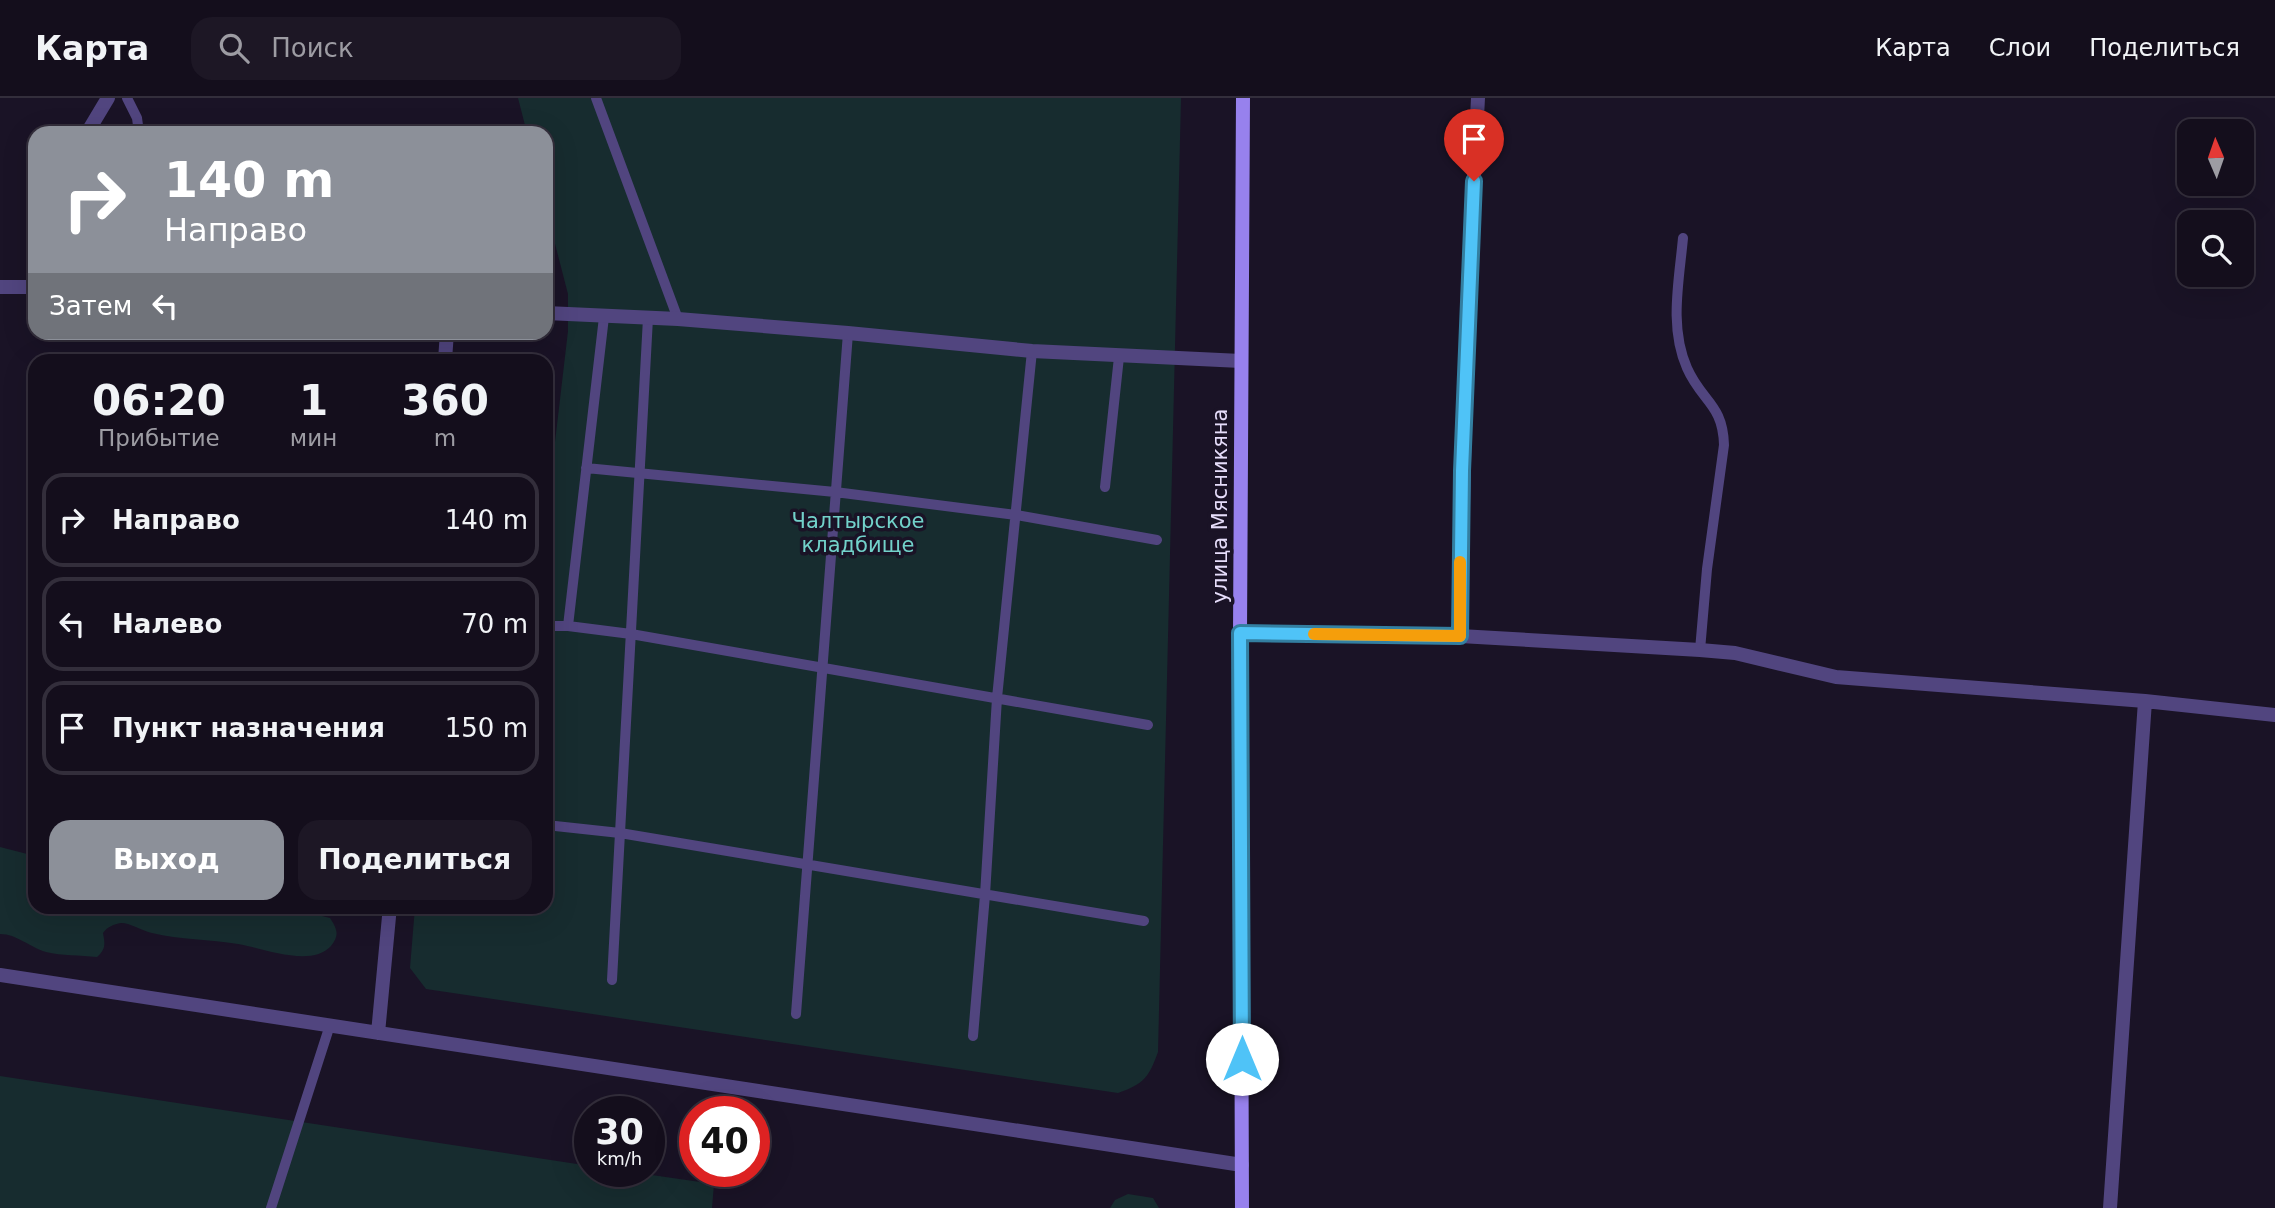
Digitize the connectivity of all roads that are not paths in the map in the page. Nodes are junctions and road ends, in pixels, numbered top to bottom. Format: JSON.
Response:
{"nodes":[{"id":1,"x":108,"y":98,"type":"edge"},
{"id":2,"x":127,"y":98,"type":"edge"},
{"id":3,"x":596,"y":98,"type":"edge"},
{"id":4,"x":1243,"y":98,"type":"edge"},
{"id":5,"x":1478,"y":98,"type":"edge"},
{"id":6,"x":91,"y":126,"type":"edge"},
{"id":7,"x":138,"y":126,"type":"edge"},
{"id":8,"x":1683,"y":238,"type":"dead end"},
{"id":9,"x":0,"y":287,"type":"edge"},
{"id":10,"x":28,"y":287,"type":"edge"},
{"id":11,"x":553,"y":313,"type":"edge"},
{"id":12,"x":604,"y":317,"type":"junction"},
{"id":13,"x":648,"y":318,"type":"junction"},
{"id":14,"x":678,"y":319,"type":"junction"},
{"id":15,"x":848,"y":333,"type":"junction"},
{"id":16,"x":1032,"y":351,"type":"junction"},
{"id":17,"x":1119,"y":356,"type":"junction"},
{"id":18,"x":1241,"y":361,"type":"junction"},
{"id":19,"x":586,"y":468,"type":"junction"},
{"id":20,"x":638,"y":474,"type":"junction"},
{"id":21,"x":1105,"y":486,"type":"dead end"},
{"id":22,"x":835,"y":492,"type":"junction"},
{"id":23,"x":1016,"y":515,"type":"junction"},
{"id":24,"x":1157,"y":540,"type":"dead end"},
{"id":25,"x":553,"y":626,"type":"edge"},
{"id":26,"x":568,"y":626,"type":"junction"},
{"id":27,"x":1240,"y":633,"type":"junction"},
{"id":28,"x":631,"y":634,"type":"junction"},
{"id":29,"x":1460,"y":636,"type":"junction"},
{"id":30,"x":1700,"y":650,"type":"junction"},
{"id":31,"x":822,"y":667,"type":"junction"},
{"id":32,"x":997,"y":698,"type":"junction"},
{"id":33,"x":2145,"y":701,"type":"junction"},
{"id":34,"x":2275,"y":715,"type":"edge"},
{"id":35,"x":1148,"y":725,"type":"dead end"},
{"id":36,"x":553,"y":826,"type":"edge"},
{"id":37,"x":620,"y":833,"type":"junction"},
{"id":38,"x":808,"y":863,"type":"junction"},
{"id":39,"x":985,"y":895,"type":"junction"},
{"id":40,"x":389,"y":914,"type":"edge"},
{"id":41,"x":1144,"y":920,"type":"dead end"},
{"id":42,"x":0,"y":975,"type":"edge"},
{"id":43,"x":612,"y":980,"type":"dead end"},
{"id":44,"x":796,"y":1014,"type":"dead end"},
{"id":45,"x":330,"y":1025,"type":"junction"},
{"id":46,"x":378,"y":1033,"type":"junction"},
{"id":47,"x":973,"y":1036,"type":"dead end"},
{"id":48,"x":1242,"y":1165,"type":"junction"},
{"id":49,"x":271,"y":1208,"type":"edge"},
{"id":50,"x":1242,"y":1208,"type":"edge"},
{"id":51,"x":2110,"y":1208,"type":"edge"}],
"edges":[{"from":1,"to":6,"type":"street"},
{"from":2,"to":7,"type":"lane"},
{"from":3,"to":14,"type":"lane"},
{"from":4,"to":18,"type":"street","name":"улица Мясникяна"},
{"from":5,"to":29,"type":"street"},
{"from":8,"to":30,"type":"lane"},
{"from":9,"to":10,"type":"street"},
{"from":11,"to":12,"type":"street"},
{"from":12,"to":13,"type":"street"},
{"from":12,"to":19,"type":"lane"},
{"from":13,"to":14,"type":"street"},
{"from":13,"to":20,"type":"lane"},
{"from":14,"to":15,"type":"street"},
{"from":15,"to":16,"type":"street"},
{"from":15,"to":22,"type":"lane"},
{"from":16,"to":17,"type":"street"},
{"from":16,"to":23,"type":"lane"},
{"from":17,"to":18,"type":"street"},
{"from":17,"to":21,"type":"lane"},
{"from":18,"to":27,"type":"street","name":"улица Мясникяна"},
{"from":19,"to":20,"type":"lane"},
{"from":19,"to":26,"type":"lane"},
{"from":20,"to":22,"type":"lane"},
{"from":20,"to":28,"type":"lane"},
{"from":22,"to":23,"type":"lane"},
{"from":22,"to":31,"type":"lane"},
{"from":23,"to":24,"type":"lane"},
{"from":23,"to":32,"type":"lane"},
{"from":25,"to":26,"type":"lane"},
{"from":26,"to":28,"type":"lane"},
{"from":27,"to":29,"type":"street"},
{"from":27,"to":48,"type":"street","name":"улица Мясникяна"},
{"from":28,"to":31,"type":"lane"},
{"from":28,"to":37,"type":"lane"},
{"from":29,"to":30,"type":"street"},
{"from":30,"to":33,"type":"street"},
{"from":31,"to":32,"type":"lane"},
{"from":31,"to":38,"type":"lane"},
{"from":32,"to":35,"type":"lane"},
{"from":32,"to":39,"type":"lane"},
{"from":33,"to":34,"type":"street"},
{"from":33,"to":51,"type":"street"},
{"from":36,"to":37,"type":"lane"},
{"from":37,"to":38,"type":"lane"},
{"from":37,"to":43,"type":"lane"},
{"from":38,"to":39,"type":"lane"},
{"from":38,"to":44,"type":"lane"},
{"from":39,"to":41,"type":"lane"},
{"from":39,"to":47,"type":"lane"},
{"from":40,"to":46,"type":"street"},
{"from":42,"to":45,"type":"street"},
{"from":45,"to":46,"type":"street"},
{"from":45,"to":49,"type":"lane"},
{"from":46,"to":48,"type":"street"},
{"from":48,"to":50,"type":"street","name":"улица Мясникяна"}]}
